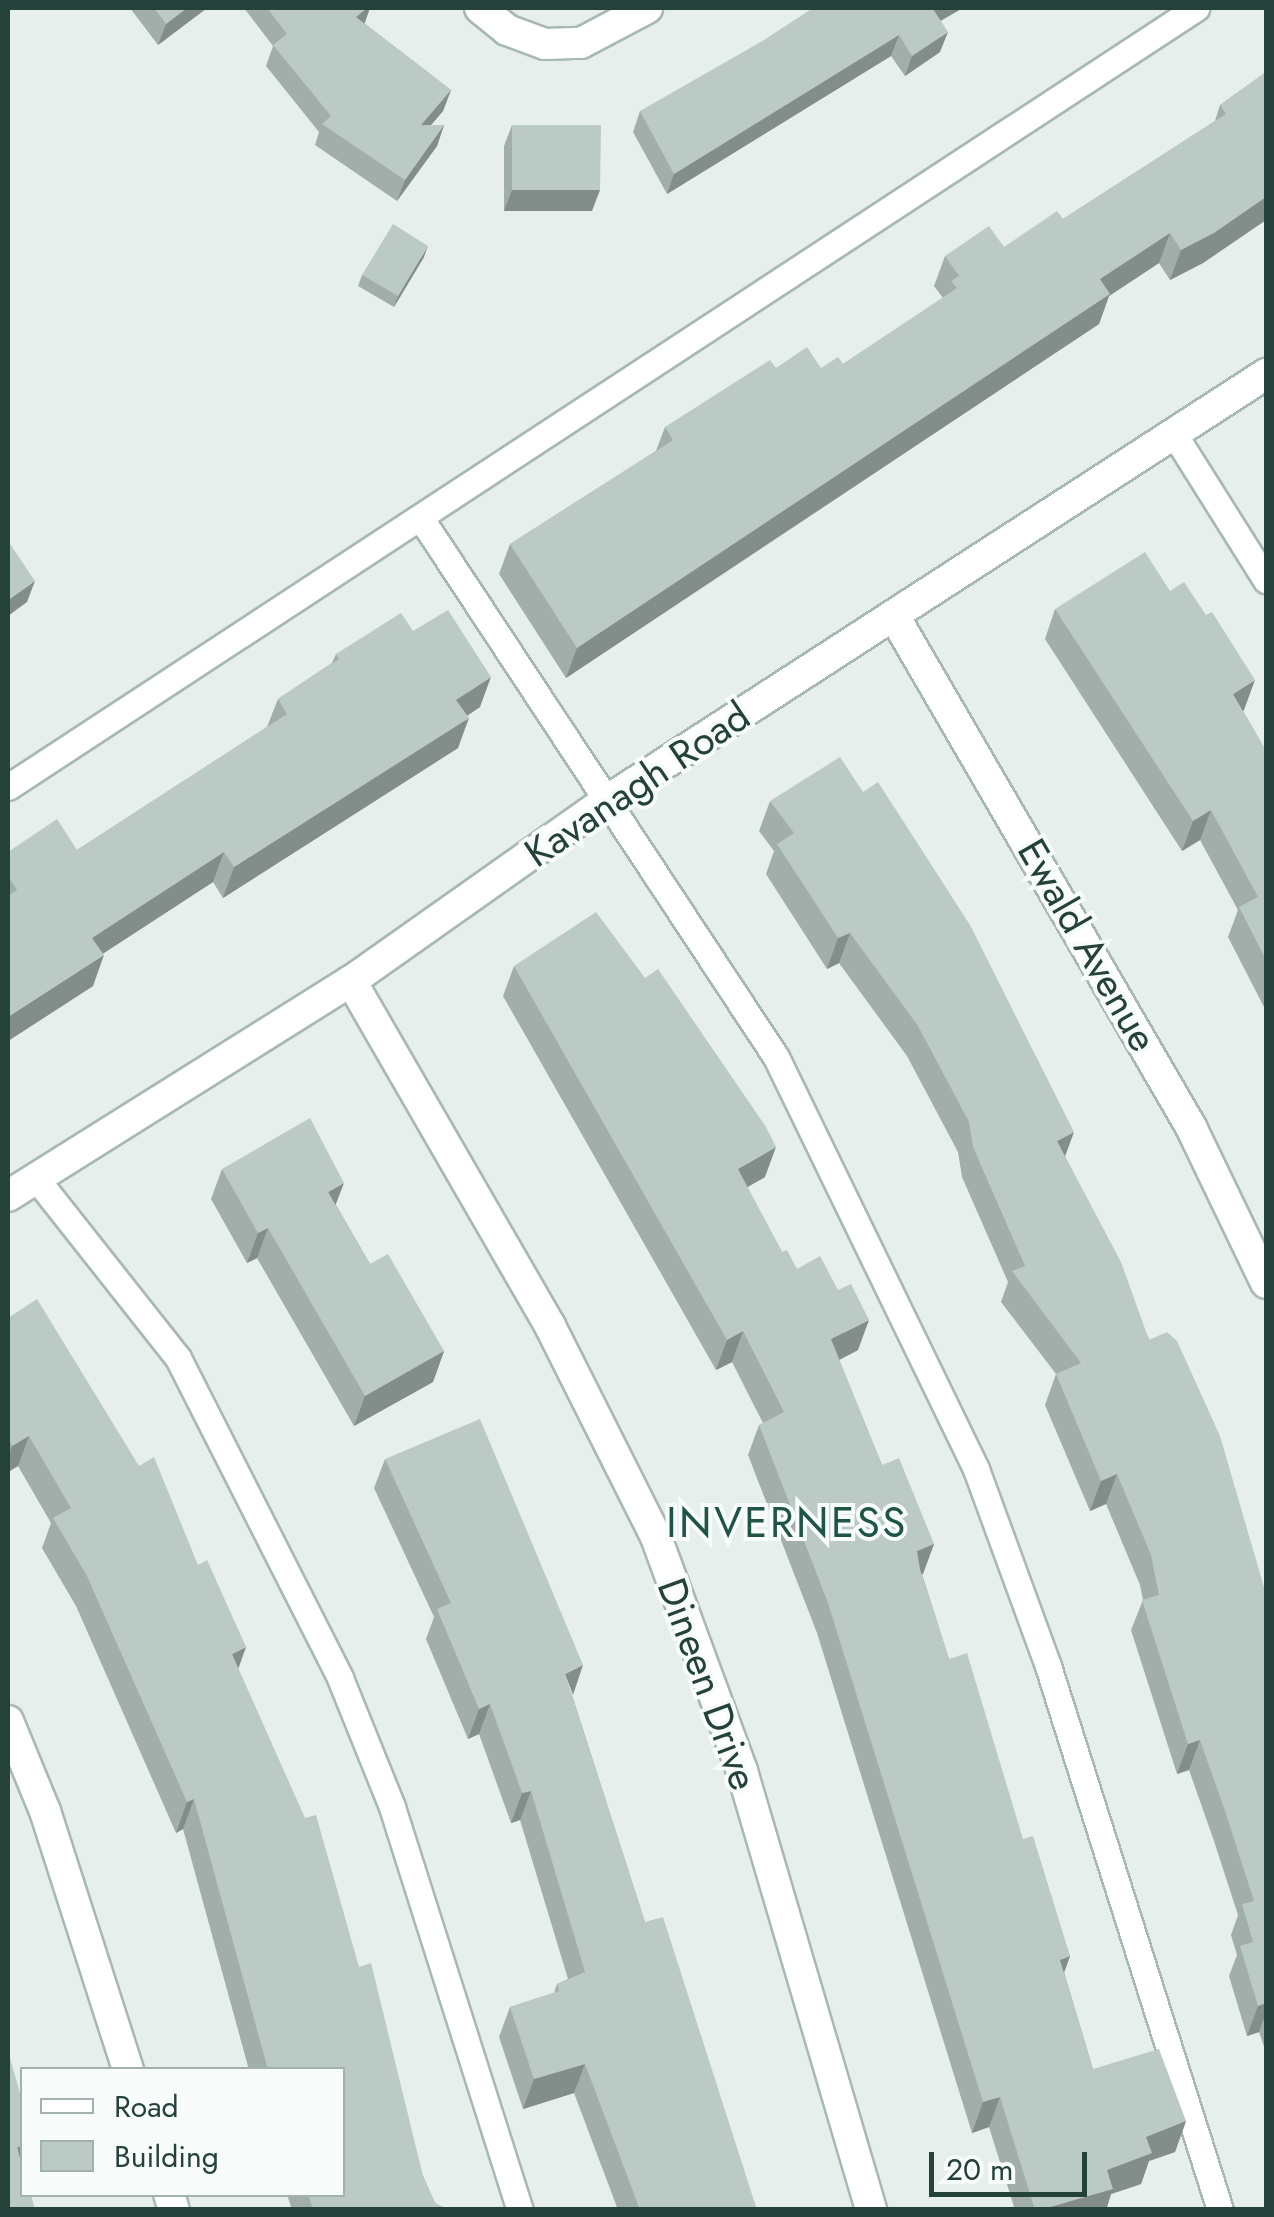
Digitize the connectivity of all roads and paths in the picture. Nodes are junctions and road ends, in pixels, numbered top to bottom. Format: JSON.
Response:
{"nodes":[{"id":1,"x":480,"y":8,"type":"edge"},
{"id":2,"x":646,"y":8,"type":"edge"},
{"id":3,"x":1196,"y":8,"type":"edge"},
{"id":4,"x":1266,"y":374,"type":"edge"},
{"id":5,"x":1174,"y":434,"type":"junction"},
{"id":6,"x":422,"y":520,"type":"junction"},
{"id":7,"x":1266,"y":580,"type":"edge"},
{"id":8,"x":894,"y":616,"type":"junction"},
{"id":9,"x":8,"y":787,"type":"edge"},
{"id":10,"x":608,"y":800,"type":"junction"},
{"id":11,"x":351,"y":982,"type":"junction"},
{"id":12,"x":35,"y":1177,"type":"junction"},
{"id":13,"x":8,"y":1196,"type":"edge"},
{"id":14,"x":1266,"y":1283,"type":"edge"},
{"id":15,"x":8,"y":1721,"type":"edge"},
{"id":16,"x":127,"y":2067,"type":"edge"},
{"id":17,"x":520,"y":2210,"type":"edge"},
{"id":18,"x":870,"y":2210,"type":"edge"},
{"id":19,"x":1220,"y":2210,"type":"edge"}],
"edges":[{"from":1,"to":2,"type":"street"},
{"from":3,"to":6,"type":"lane"},
{"from":4,"to":5,"type":"street","name":"Kavanagh Road"},
{"from":5,"to":7,"type":"lane"},
{"from":5,"to":8,"type":"street","name":"Kavanagh Road"},
{"from":6,"to":9,"type":"lane"},
{"from":6,"to":10,"type":"lane"},
{"from":8,"to":10,"type":"street","name":"Kavanagh Road"},
{"from":8,"to":14,"type":"street","name":"Ewald Avenue"},
{"from":10,"to":11,"type":"street","name":"Kavanagh Road"},
{"from":10,"to":19,"type":"lane"},
{"from":11,"to":12,"type":"street","name":"Kavanagh Road"},
{"from":11,"to":18,"type":"street","name":"Dineen Drive"},
{"from":12,"to":13,"type":"street","name":"Kavanagh Road"},
{"from":12,"to":17,"type":"lane"},
{"from":15,"to":16,"type":"street"}]}
